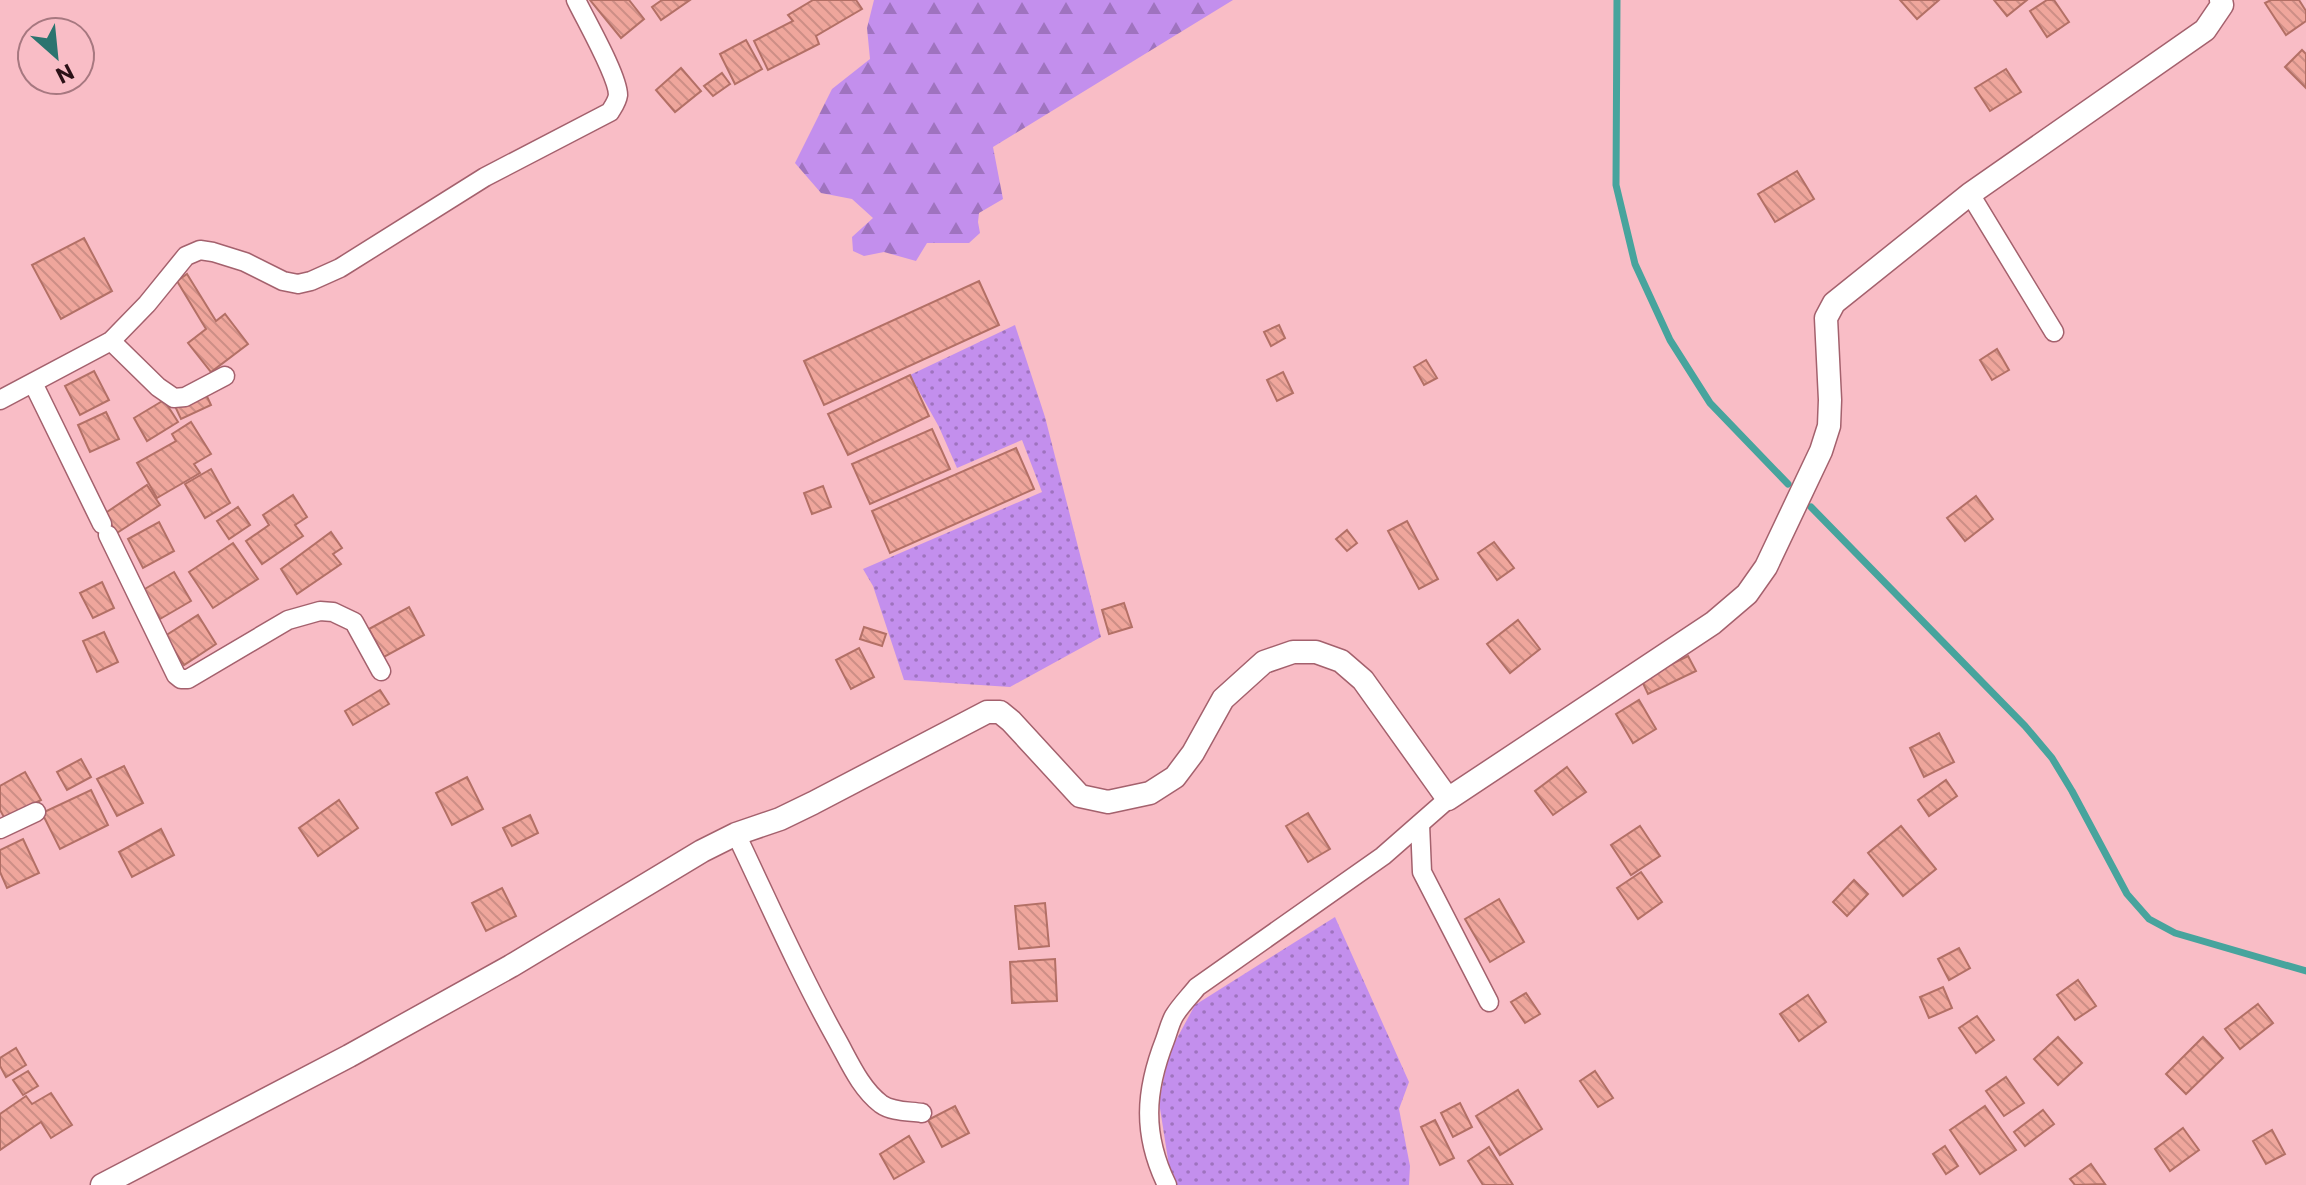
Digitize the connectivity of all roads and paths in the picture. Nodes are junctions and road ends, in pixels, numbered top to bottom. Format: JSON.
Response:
{"nodes":[{"id":1,"x":576,"y":0,"type":"edge"},
{"id":2,"x":2221,"y":0,"type":"edge"},
{"id":3,"x":1970,"y":194,"type":"junction"},
{"id":4,"x":2054,"y":332,"type":"dead end"},
{"id":5,"x":111,"y":341,"type":"junction"},
{"id":6,"x":225,"y":376,"type":"dead end"},
{"id":7,"x":33,"y":383,"type":"junction"},
{"id":8,"x":0,"y":400,"type":"edge"},
{"id":9,"x":381,"y":671,"type":"dead end"},
{"id":10,"x":1448,"y":799,"type":"junction"},
{"id":11,"x":36,"y":812,"type":"dead end"},
{"id":12,"x":1420,"y":824,"type":"junction"},
{"id":13,"x":0,"y":829,"type":"edge"},
{"id":14,"x":736,"y":834,"type":"junction"},
{"id":15,"x":1489,"y":1002,"type":"dead end"},
{"id":16,"x":922,"y":1113,"type":"dead end"},
{"id":17,"x":102,"y":1185,"type":"edge"},
{"id":18,"x":1167,"y":1185,"type":"edge"}],
"edges":[{"from":1,"to":5,"type":"street"},
{"from":2,"to":3,"type":"street"},
{"from":3,"to":4,"type":"street"},
{"from":3,"to":10,"type":"street"},
{"from":5,"to":6,"type":"street"},
{"from":5,"to":7,"type":"street"},
{"from":7,"to":8,"type":"street"},
{"from":7,"to":9,"type":"street"},
{"from":10,"to":12,"type":"street"},
{"from":10,"to":14,"type":"street"},
{"from":11,"to":13,"type":"street"},
{"from":12,"to":15,"type":"street"},
{"from":12,"to":18,"type":"street"},
{"from":14,"to":16,"type":"street"},
{"from":14,"to":17,"type":"street"}]}
